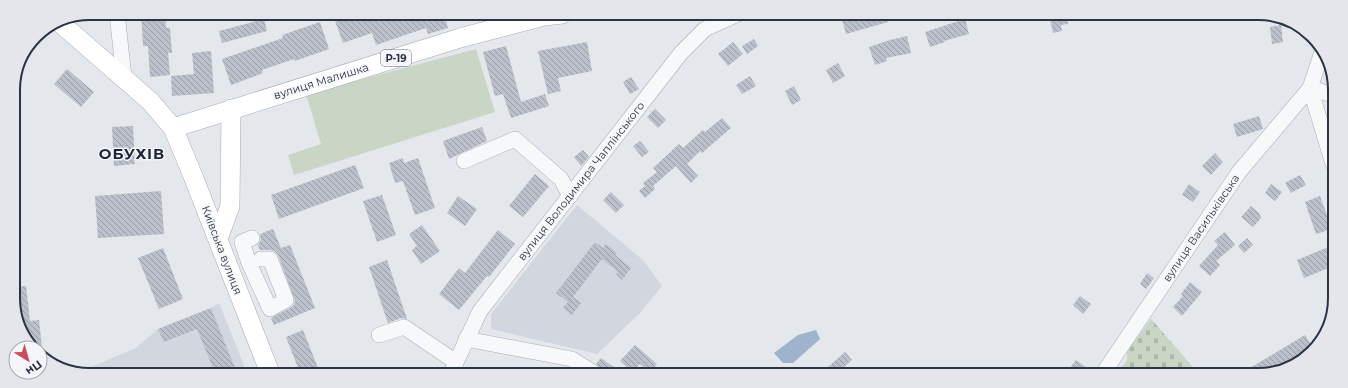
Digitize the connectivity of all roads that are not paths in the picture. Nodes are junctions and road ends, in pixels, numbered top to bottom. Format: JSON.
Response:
{"nodes":[{"id":1,"x":118,"y":20,"type":"edge"},
{"id":2,"x":529,"y":20,"type":"edge"},
{"id":3,"x":724,"y":20,"type":"edge"},
{"id":4,"x":63,"y":26,"type":"edge"},
{"id":5,"x":1320,"y":58,"type":"edge"},
{"id":6,"x":124,"y":78,"type":"junction"},
{"id":7,"x":1310,"y":88,"type":"junction"},
{"id":8,"x":1328,"y":93,"type":"edge"},
{"id":9,"x":231,"y":110,"type":"junction"},
{"id":10,"x":173,"y":128,"type":"junction"},
{"id":11,"x":1328,"y":147,"type":"edge"},
{"id":12,"x":464,"y":161,"type":"dead end"},
{"id":13,"x":570,"y":196,"type":"junction"},
{"id":14,"x":252,"y":238,"type":"dead end"},
{"id":15,"x":218,"y":239,"type":"junction"},
{"id":16,"x":262,"y":259,"type":"dead end"},
{"id":17,"x":379,"y":335,"type":"dead end"},
{"id":18,"x":466,"y":339,"type":"junction"},
{"id":19,"x":268,"y":368,"type":"edge"},
{"id":20,"x":453,"y":368,"type":"edge"},
{"id":21,"x":585,"y":368,"type":"edge"},
{"id":22,"x":1106,"y":368,"type":"edge"}],
"edges":[{"from":1,"to":6,"type":"street"},
{"from":2,"to":9,"type":"main road","name":"вулиця Малишка","number":"Р-19"},
{"from":3,"to":13,"type":"street","name":"вулиця Володимира Чаплінського"},
{"from":4,"to":6,"type":"main road","name":"Київська вулиця"},
{"from":5,"to":7,"type":"street","name":"вулиця Васильківська"},
{"from":6,"to":10,"type":"main road","name":"Київська вулиця"},
{"from":7,"to":8,"type":"street"},
{"from":7,"to":11,"type":"street"},
{"from":7,"to":22,"type":"street","name":"вулиця Васильківська"},
{"from":9,"to":10,"type":"main road","name":"вулиця Малишка","number":"Р-19"},
{"from":9,"to":15,"type":"main road"},
{"from":10,"to":15,"type":"main road","name":"Київська вулиця"},
{"from":12,"to":13,"type":"street"},
{"from":13,"to":18,"type":"street","name":"вулиця Володимира Чаплінського"},
{"from":14,"to":16,"type":"street"},
{"from":15,"to":19,"type":"main road","name":"Київська вулиця"},
{"from":17,"to":20,"type":"street"},
{"from":18,"to":20,"type":"street","name":"вулиця Володимира Чаплінського"},
{"from":18,"to":21,"type":"street"}]}
